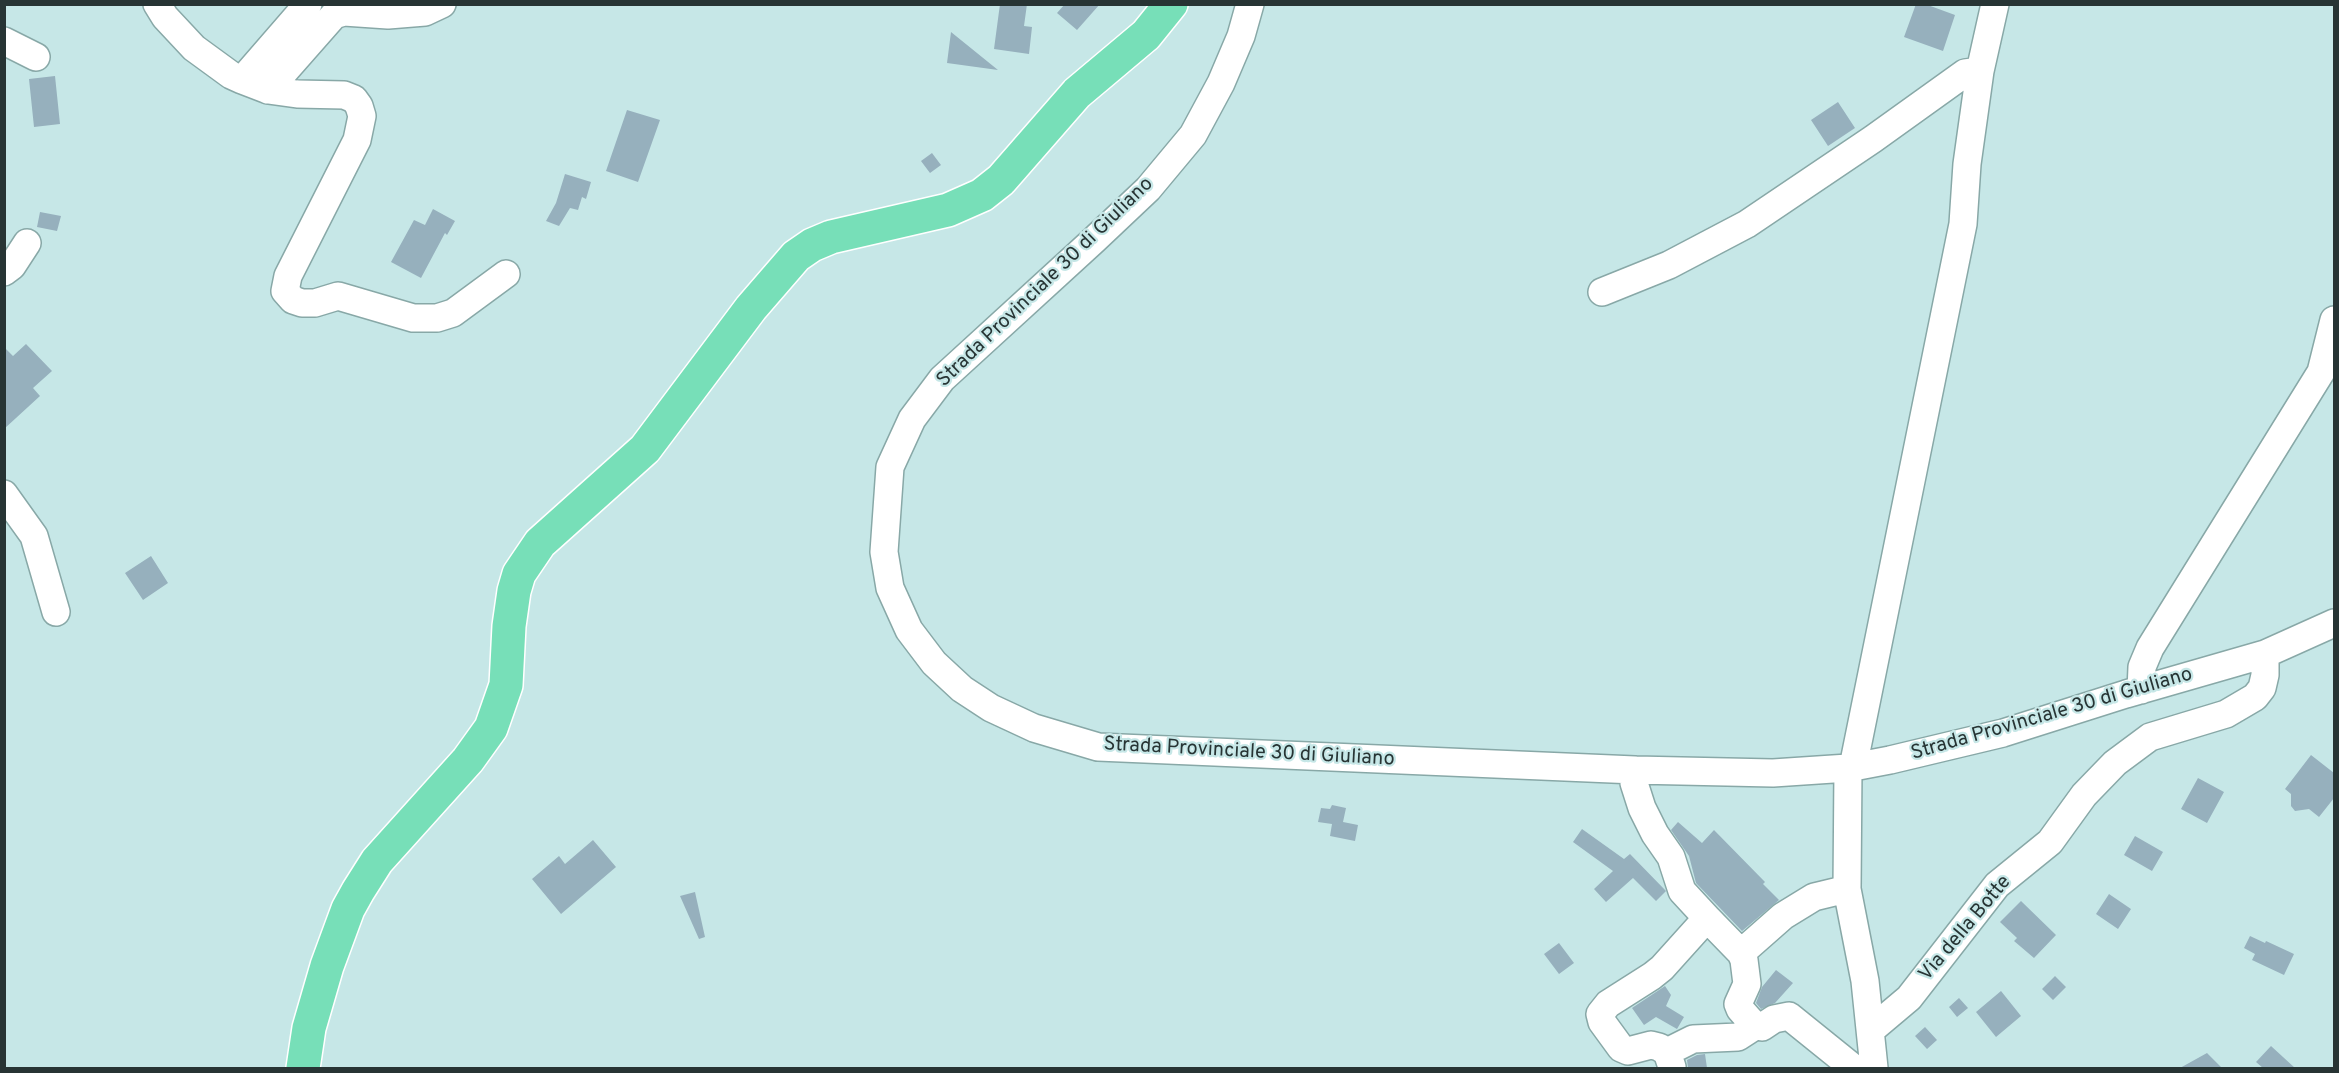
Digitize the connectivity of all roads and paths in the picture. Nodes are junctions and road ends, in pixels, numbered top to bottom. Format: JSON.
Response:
{"nodes":[{"id":1,"x":157,"y":4,"type":"edge"},
{"id":2,"x":442,"y":4,"type":"edge"},
{"id":3,"x":1171,"y":4,"type":"edge"},
{"id":4,"x":1250,"y":4,"type":"edge"},
{"id":5,"x":1995,"y":4,"type":"edge"},
{"id":6,"x":304,"y":6,"type":"edge"},
{"id":7,"x":4,"y":41,"type":"edge"},
{"id":8,"x":36,"y":57,"type":"dead end"},
{"id":9,"x":1980,"y":71,"type":"junction"},
{"id":10,"x":242,"y":80,"type":"junction"},
{"id":11,"x":268,"y":90,"type":"junction"},
{"id":12,"x":27,"y":243,"type":"dead end"},
{"id":13,"x":4,"y":272,"type":"edge"},
{"id":14,"x":506,"y":274,"type":"dead end"},
{"id":15,"x":1602,"y":292,"type":"dead end"},
{"id":16,"x":2334,"y":320,"type":"edge"},
{"id":17,"x":4,"y":494,"type":"edge"},
{"id":18,"x":56,"y":612,"type":"dead end"},
{"id":19,"x":2334,"y":623,"type":"edge"},
{"id":20,"x":2265,"y":654,"type":"junction"},
{"id":21,"x":2141,"y":690,"type":"junction"},
{"id":22,"x":1850,"y":767,"type":"junction"},
{"id":23,"x":1635,"y":770,"type":"junction"},
{"id":24,"x":1847,"y":889,"type":"junction"},
{"id":25,"x":1707,"y":918,"type":"junction"},
{"id":26,"x":1741,"y":953,"type":"junction"},
{"id":27,"x":1755,"y":1026,"type":"junction"},
{"id":28,"x":1871,"y":1030,"type":"junction"},
{"id":29,"x":1670,"y":1060,"type":"edge"},
{"id":30,"x":303,"y":1068,"type":"edge"},
{"id":31,"x":1838,"y":1068,"type":"edge"},
{"id":32,"x":1874,"y":1068,"type":"edge"}],
"edges":[{"from":1,"to":10,"type":"street"},
{"from":2,"to":11,"type":"street"},
{"from":3,"to":30,"type":"main road"},
{"from":4,"to":23,"type":"street","name":"Strada Provinciale 30 di Giuliano"},
{"from":5,"to":9,"type":"street"},
{"from":6,"to":10,"type":"street"},
{"from":7,"to":8,"type":"street"},
{"from":9,"to":15,"type":"street"},
{"from":9,"to":22,"type":"street"},
{"from":10,"to":11,"type":"street"},
{"from":11,"to":14,"type":"street"},
{"from":12,"to":13,"type":"street"},
{"from":16,"to":21,"type":"street"},
{"from":17,"to":18,"type":"street"},
{"from":19,"to":20,"type":"street","name":"Strada Provinciale 30 di Giuliano"},
{"from":20,"to":21,"type":"street","name":"Strada Provinciale 30 di Giuliano"},
{"from":20,"to":28,"type":"street","name":"Via della Botte"},
{"from":21,"to":22,"type":"street","name":"Strada Provinciale 30 di Giuliano"},
{"from":22,"to":23,"type":"street","name":"Strada Provinciale 30 di Giuliano"},
{"from":22,"to":24,"type":"street"},
{"from":23,"to":25,"type":"street"},
{"from":24,"to":26,"type":"street"},
{"from":24,"to":28,"type":"street"},
{"from":25,"to":26,"type":"street"},
{"from":25,"to":29,"type":"street"},
{"from":26,"to":27,"type":"street"},
{"from":27,"to":29,"type":"street"},
{"from":27,"to":31,"type":"street"},
{"from":28,"to":32,"type":"street"}]}
